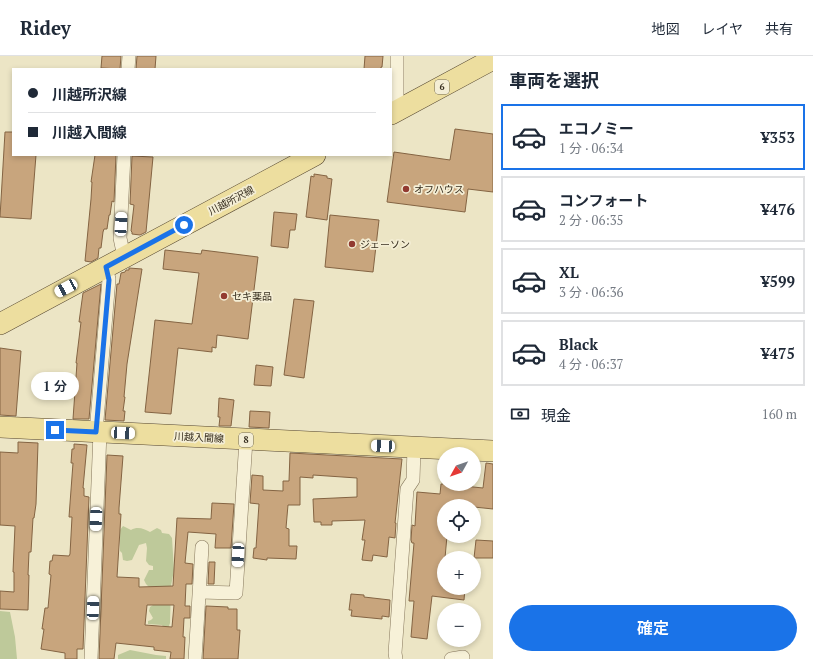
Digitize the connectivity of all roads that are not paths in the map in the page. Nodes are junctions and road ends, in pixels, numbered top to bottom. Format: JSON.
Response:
{"nodes":[{"id":1,"x":129,"y":56,"type":"edge"},
{"id":2,"x":397,"y":56,"type":"edge"},
{"id":3,"x":493,"y":59,"type":"edge"},
{"id":4,"x":128,"y":68,"type":"edge"},
{"id":5,"x":395,"y":112,"type":"edge"},
{"id":6,"x":124,"y":156,"type":"edge"},
{"id":7,"x":313,"y":156,"type":"edge"},
{"id":8,"x":124,"y":257,"type":"junction"},
{"id":9,"x":106,"y":267,"type":"junction"},
{"id":10,"x":0,"y":324,"type":"edge"},
{"id":11,"x":0,"y":427,"type":"edge"},
{"id":12,"x":98,"y":432,"type":"junction"},
{"id":13,"x":246,"y":440,"type":"junction"},
{"id":14,"x":414,"y":448,"type":"junction"},
{"id":15,"x":493,"y":451,"type":"edge"},
{"id":16,"x":202,"y":547,"type":"dead end"},
{"id":17,"x":200,"y":592,"type":"junction"},
{"id":18,"x":91,"y":659,"type":"edge"},
{"id":19,"x":196,"y":659,"type":"edge"},
{"id":20,"x":396,"y":659,"type":"edge"},
{"id":21,"x":451,"y":659,"type":"edge"},
{"id":22,"x":463,"y":659,"type":"edge"}],
"edges":[{"from":1,"to":4,"type":"street"},
{"from":2,"to":5,"type":"street"},
{"from":3,"to":5,"type":"main road","number":"6"},
{"from":6,"to":8,"type":"street"},
{"from":7,"to":8,"type":"main road","name":"川越所沢線"},
{"from":8,"to":9,"type":"main road","name":"川越所沢線"},
{"from":9,"to":10,"type":"main road","name":"川越所沢線"},
{"from":9,"to":12,"type":"street"},
{"from":11,"to":12,"type":"main road","name":"川越入間線","number":"8"},
{"from":12,"to":13,"type":"main road","name":"川越入間線","number":"8"},
{"from":12,"to":18,"type":"street"},
{"from":13,"to":14,"type":"main road","name":"川越入間線","number":"8"},
{"from":13,"to":17,"type":"street"},
{"from":14,"to":15,"type":"main road","name":"川越入間線","number":"8"},
{"from":14,"to":20,"type":"street"},
{"from":16,"to":17,"type":"street"},
{"from":17,"to":19,"type":"street"},
{"from":21,"to":22,"type":"street"}]}
